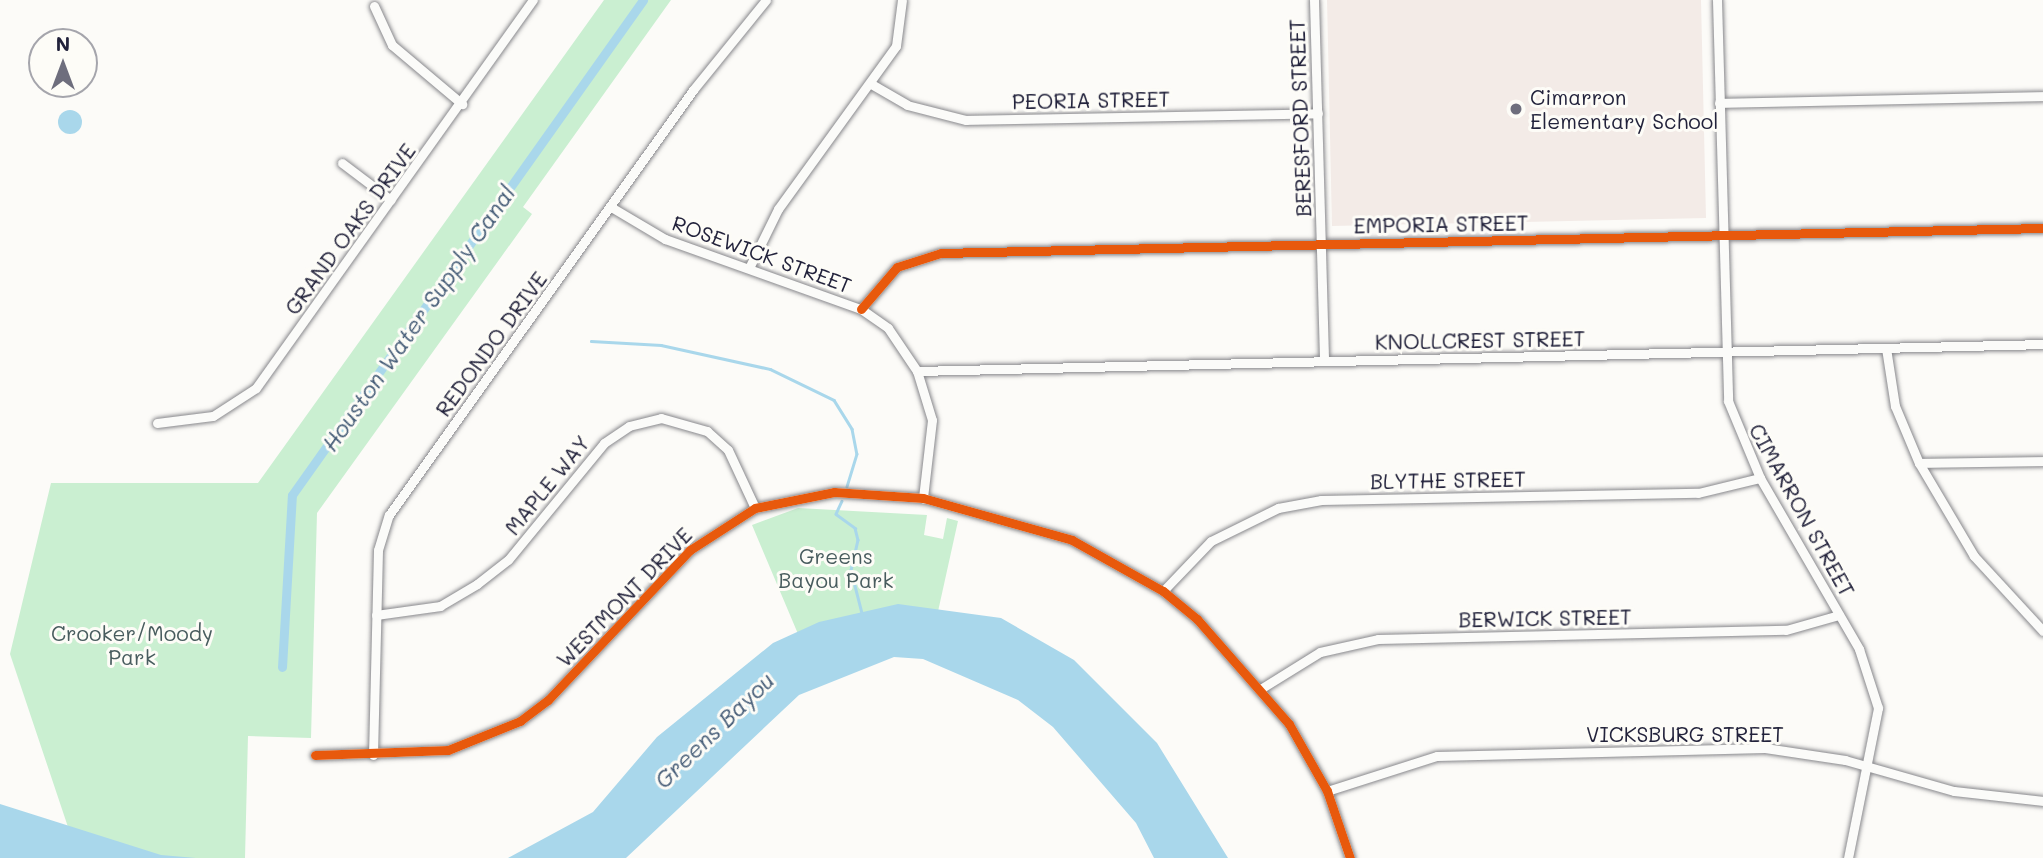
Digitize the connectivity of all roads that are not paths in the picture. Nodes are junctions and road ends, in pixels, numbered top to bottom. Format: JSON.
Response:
{"nodes":[{"id":1,"x":766,"y":0,"type":"edge"},
{"id":2,"x":902,"y":0,"type":"edge"},
{"id":3,"x":1314,"y":0,"type":"edge"},
{"id":4,"x":1717,"y":0,"type":"edge"},
{"id":5,"x":529,"y":2,"type":"edge"},
{"id":6,"x":374,"y":6,"type":"dead end"},
{"id":7,"x":873,"y":86,"type":"junction"},
{"id":8,"x":2043,"y":96,"type":"edge"},
{"id":9,"x":1719,"y":103,"type":"junction"},
{"id":10,"x":462,"y":104,"type":"junction"},
{"id":11,"x":1318,"y":113,"type":"junction"},
{"id":12,"x":342,"y":163,"type":"dead end"},
{"id":13,"x":391,"y":200,"type":"junction"},
{"id":14,"x":611,"y":207,"type":"junction"},
{"id":15,"x":2043,"y":228,"type":"edge"},
{"id":16,"x":1722,"y":236,"type":"junction"},
{"id":17,"x":1320,"y":243,"type":"junction"},
{"id":18,"x":749,"y":268,"type":"junction"},
{"id":19,"x":861,"y":309,"type":"junction"},
{"id":20,"x":2043,"y":344,"type":"edge"},
{"id":21,"x":1886,"y":348,"type":"junction"},
{"id":22,"x":1725,"y":352,"type":"junction"},
{"id":23,"x":1324,"y":360,"type":"junction"},
{"id":24,"x":917,"y":371,"type":"junction"},
{"id":25,"x":157,"y":423,"type":"dead end"},
{"id":26,"x":2043,"y":461,"type":"edge"},
{"id":27,"x":1919,"y":463,"type":"junction"},
{"id":28,"x":1760,"y":478,"type":"junction"},
{"id":29,"x":923,"y":498,"type":"junction"},
{"id":30,"x":755,"y":508,"type":"junction"},
{"id":31,"x":1163,"y":591,"type":"junction"},
{"id":32,"x":376,"y":615,"type":"junction"},
{"id":33,"x":1839,"y":615,"type":"junction"},
{"id":34,"x":2043,"y":631,"type":"edge"},
{"id":35,"x":1262,"y":688,"type":"junction"},
{"id":36,"x":315,"y":755,"type":"dead end"},
{"id":37,"x":373,"y":755,"type":"junction"},
{"id":38,"x":1870,"y":768,"type":"junction"},
{"id":39,"x":1326,"y":791,"type":"junction"},
{"id":40,"x":2043,"y":801,"type":"edge"},
{"id":41,"x":1350,"y":858,"type":"edge"},
{"id":42,"x":1848,"y":858,"type":"edge"}],
"edges":[{"from":1,"to":14,"type":"street","name":"REDONDO DRIVE"},
{"from":2,"to":7,"type":"street"},
{"from":3,"to":11,"type":"street","name":"BERESFORD STREET"},
{"from":4,"to":9,"type":"street","name":"CIMARRON STREET"},
{"from":5,"to":10,"type":"street","name":"GRAND OAKS DRIVE"},
{"from":6,"to":10,"type":"street"},
{"from":7,"to":11,"type":"street","name":"PEORIA STREET"},
{"from":7,"to":18,"type":"street"},
{"from":8,"to":9,"type":"street"},
{"from":9,"to":16,"type":"street","name":"CIMARRON STREET"},
{"from":10,"to":13,"type":"street","name":"GRAND OAKS DRIVE"},
{"from":11,"to":17,"type":"street","name":"BERESFORD STREET"},
{"from":12,"to":13,"type":"street"},
{"from":13,"to":25,"type":"street","name":"GRAND OAKS DRIVE"},
{"from":14,"to":18,"type":"street","name":"ROSEWICK STREET"},
{"from":14,"to":32,"type":"street","name":"REDONDO DRIVE"},
{"from":15,"to":16,"type":"street","name":"EMPORIA STREET"},
{"from":16,"to":17,"type":"street","name":"EMPORIA STREET"},
{"from":16,"to":22,"type":"street","name":"CIMARRON STREET"},
{"from":17,"to":19,"type":"street","name":"EMPORIA STREET"},
{"from":17,"to":23,"type":"street","name":"BERESFORD STREET"},
{"from":18,"to":19,"type":"street","name":"ROSEWICK STREET"},
{"from":19,"to":24,"type":"street","name":"ROSEWICK STREET"},
{"from":20,"to":21,"type":"street","name":"KNOLLCREST STREET"},
{"from":21,"to":22,"type":"street","name":"KNOLLCREST STREET"},
{"from":21,"to":27,"type":"street"},
{"from":22,"to":23,"type":"street","name":"KNOLLCREST STREET"},
{"from":22,"to":28,"type":"street","name":"CIMARRON STREET"},
{"from":23,"to":24,"type":"street","name":"KNOLLCREST STREET"},
{"from":24,"to":29,"type":"street","name":"ROSEWICK STREET"},
{"from":26,"to":27,"type":"street"},
{"from":27,"to":34,"type":"street"},
{"from":28,"to":31,"type":"street","name":"BLYTHE STREET"},
{"from":28,"to":33,"type":"street","name":"CIMARRON STREET"},
{"from":29,"to":30,"type":"street","name":"WESTMONT DRIVE"},
{"from":29,"to":31,"type":"street","name":"WESTMONT DRIVE"},
{"from":30,"to":32,"type":"street","name":"MAPLE WAY"},
{"from":30,"to":37,"type":"street","name":"WESTMONT DRIVE"},
{"from":31,"to":35,"type":"street","name":"WESTMONT DRIVE"},
{"from":32,"to":37,"type":"street","name":"REDONDO DRIVE"},
{"from":33,"to":35,"type":"street","name":"BERWICK STREET"},
{"from":33,"to":38,"type":"street","name":"CIMARRON STREET"},
{"from":35,"to":39,"type":"street","name":"WESTMONT DRIVE"},
{"from":36,"to":37,"type":"street","name":"WESTMONT DRIVE"},
{"from":38,"to":39,"type":"street","name":"VICKSBURG STREET"},
{"from":38,"to":40,"type":"street","name":"VICKSBURG STREET"},
{"from":38,"to":42,"type":"street","name":"CIMARRON STREET"},
{"from":39,"to":41,"type":"street","name":"WESTMONT DRIVE"}]}
